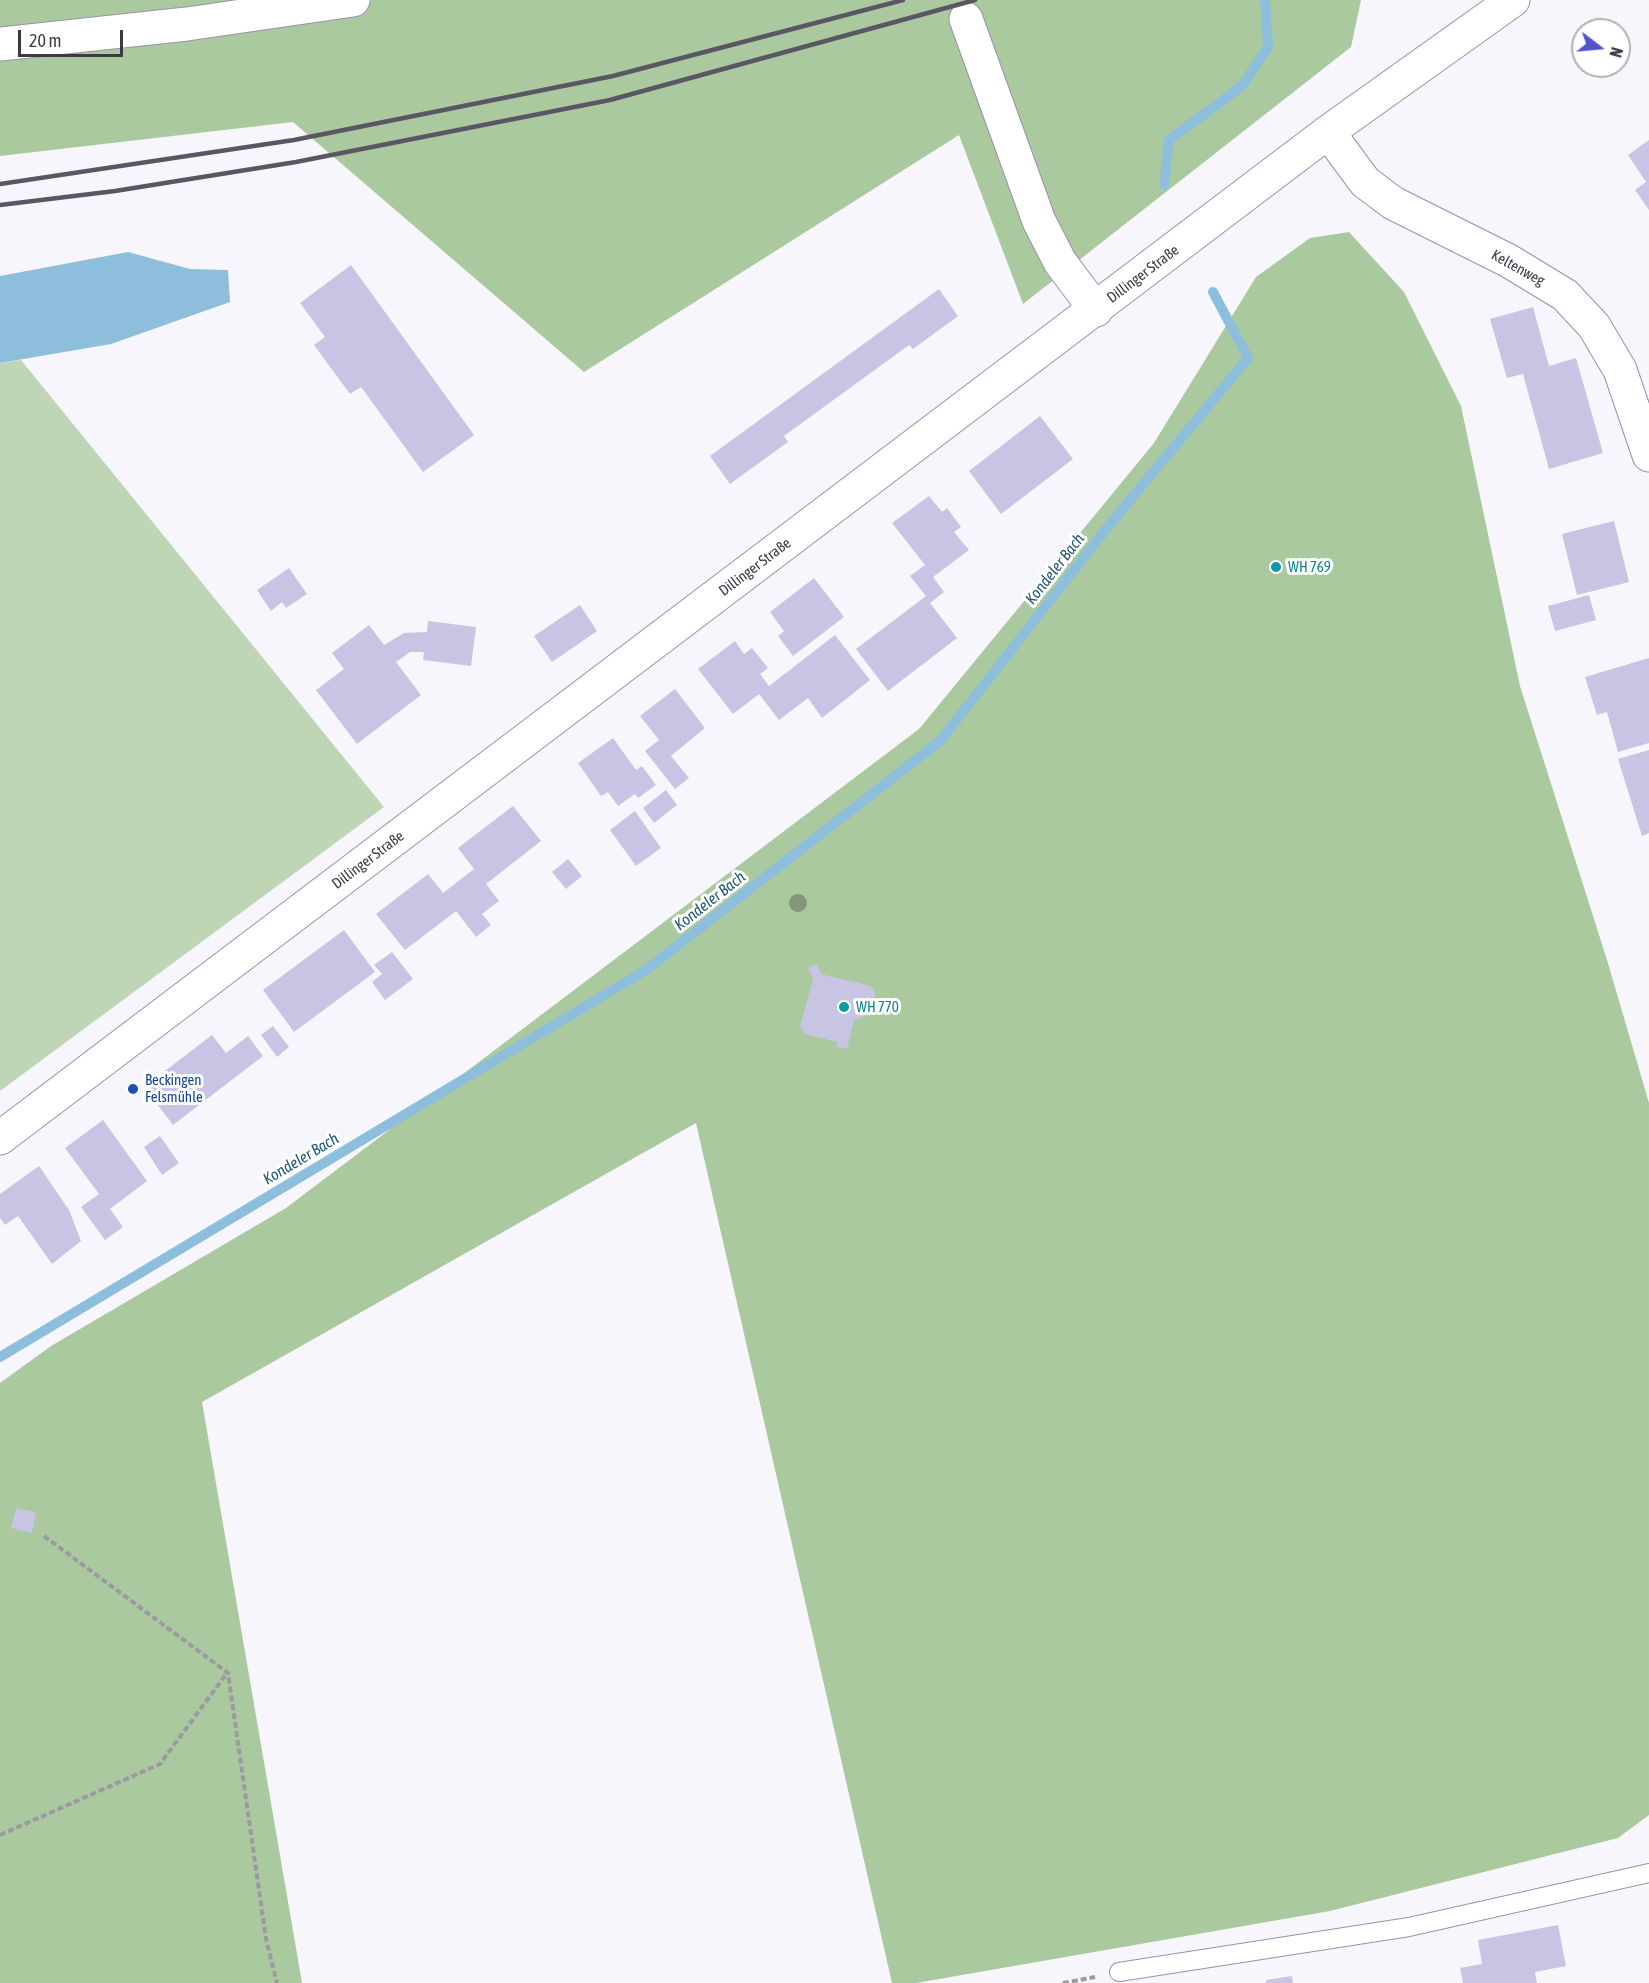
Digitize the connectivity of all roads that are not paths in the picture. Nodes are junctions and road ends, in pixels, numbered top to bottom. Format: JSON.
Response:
{"nodes":[{"id":1,"x":353,"y":0,"type":"edge"},
{"id":2,"x":1513,"y":0,"type":"edge"},
{"id":3,"x":966,"y":19,"type":"dead end"},
{"id":4,"x":0,"y":44,"type":"edge"},
{"id":5,"x":1328,"y":132,"type":"junction"},
{"id":6,"x":1096,"y":310,"type":"junction"},
{"id":7,"x":1649,"y":455,"type":"edge"},
{"id":8,"x":0,"y":1138,"type":"edge"},
{"id":9,"x":1649,"y":1873,"type":"edge"},
{"id":10,"x":1119,"y":1972,"type":"dead end"}],
"edges":[{"from":1,"to":4,"type":"street"},
{"from":2,"to":5,"type":"street","name":"Dillinger Straße"},
{"from":3,"to":6,"type":"street"},
{"from":5,"to":6,"type":"street","name":"Dillinger Straße"},
{"from":5,"to":7,"type":"street","name":"Keltenweg"},
{"from":6,"to":8,"type":"street","name":"Dillinger Straße"},
{"from":9,"to":10,"type":"lane"}]}
